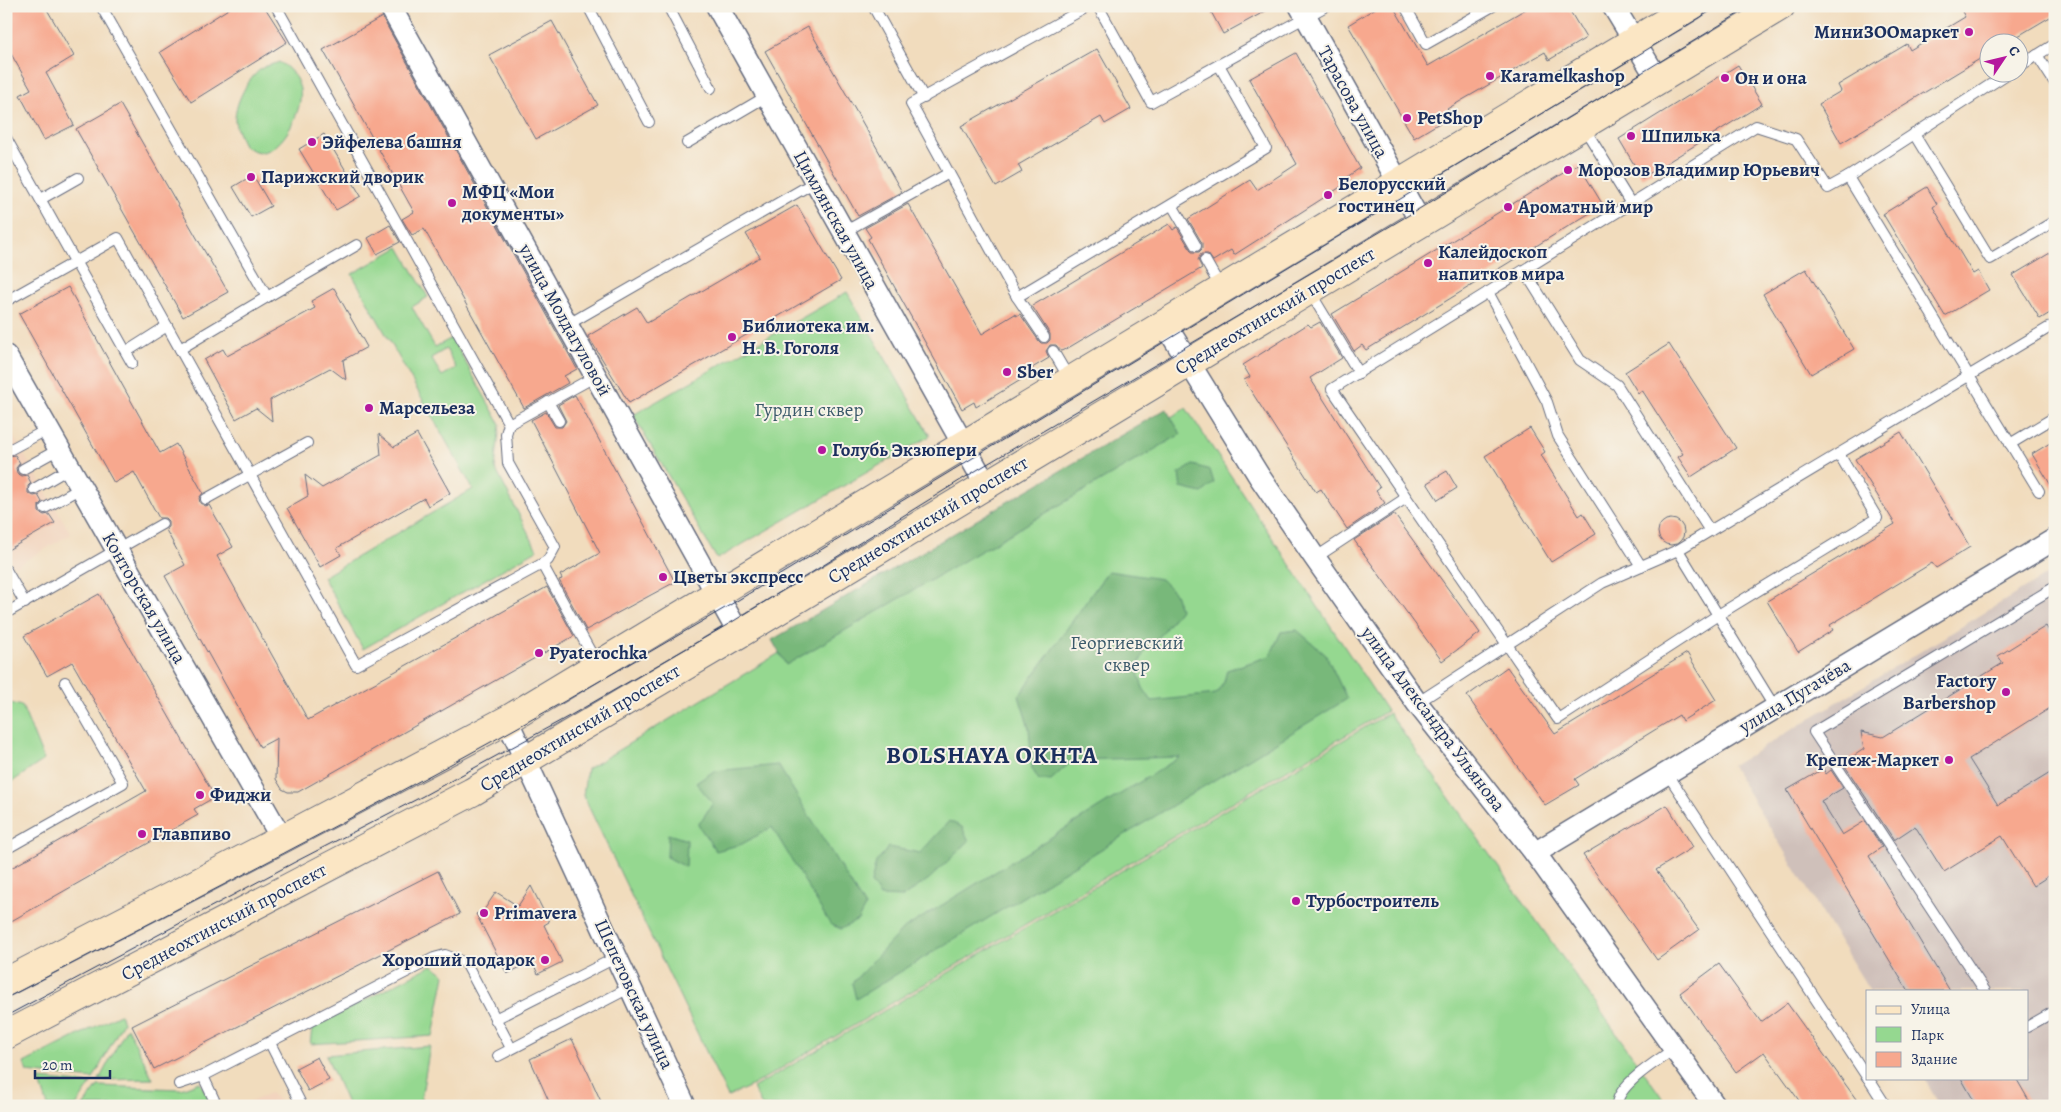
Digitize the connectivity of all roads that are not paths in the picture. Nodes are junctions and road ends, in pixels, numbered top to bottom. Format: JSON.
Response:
{"nodes":[{"id":1,"x":102,"y":6,"type":"edge"},
{"id":2,"x":276,"y":6,"type":"edge"},
{"id":3,"x":390,"y":6,"type":"edge"},
{"id":4,"x":588,"y":6,"type":"edge"},
{"id":5,"x":668,"y":6,"type":"edge"},
{"id":6,"x":717,"y":6,"type":"edge"},
{"id":7,"x":873,"y":6,"type":"edge"},
{"id":8,"x":1089,"y":6,"type":"edge"},
{"id":9,"x":1098,"y":6,"type":"edge"},
{"id":10,"x":1326,"y":6,"type":"edge"},
{"id":11,"x":1405,"y":6,"type":"edge"},
{"id":12,"x":1493,"y":6,"type":"edge"},
{"id":13,"x":1613,"y":6,"type":"edge"},
{"id":14,"x":1692,"y":6,"type":"edge"},
{"id":15,"x":1781,"y":6,"type":"edge"},
{"id":16,"x":1303,"y":12,"type":"edge"},
{"id":17,"x":1634,"y":41,"type":"junction"},
{"id":18,"x":2055,"y":44,"type":"edge"},
{"id":19,"x":2037,"y":55,"type":"junction"},
{"id":20,"x":2028,"y":61,"type":"edge"},
{"id":21,"x":1219,"y":65,"type":"junction"},
{"id":22,"x":1658,"y":80,"type":"junction"},
{"id":23,"x":1995,"y":82,"type":"edge"},
{"id":24,"x":2055,"y":83,"type":"edge"},
{"id":25,"x":712,"y":88,"type":"dead end"},
{"id":26,"x":767,"y":96,"type":"junction"},
{"id":27,"x":924,"y":98,"type":"junction"},
{"id":28,"x":649,"y":122,"type":"dead end"},
{"id":29,"x":1582,"y":126,"type":"junction"},
{"id":30,"x":1914,"y":134,"type":"junction"},
{"id":31,"x":6,"y":138,"type":"edge"},
{"id":32,"x":688,"y":143,"type":"dead end"},
{"id":33,"x":949,"y":173,"type":"junction"},
{"id":34,"x":1848,"y":176,"type":"junction"},
{"id":35,"x":78,"y":178,"type":"dead end"},
{"id":36,"x":815,"y":182,"type":"junction"},
{"id":37,"x":1397,"y":184,"type":"junction"},
{"id":38,"x":41,"y":199,"type":"junction"},
{"id":39,"x":1631,"y":204,"type":"junction"},
{"id":40,"x":1172,"y":205,"type":"junction"},
{"id":41,"x":2055,"y":221,"type":"edge"},
{"id":42,"x":1421,"y":223,"type":"junction"},
{"id":43,"x":844,"y":232,"type":"junction"},
{"id":44,"x":357,"y":245,"type":"dead end"},
{"id":45,"x":1196,"y":246,"type":"dead end"},
{"id":46,"x":1205,"y":260,"type":"dead end"},
{"id":47,"x":76,"y":262,"type":"junction"},
{"id":48,"x":1524,"y":270,"type":"junction"},
{"id":49,"x":1222,"y":289,"type":"junction"},
{"id":50,"x":1309,"y":291,"type":"junction"},
{"id":51,"x":1488,"y":292,"type":"junction"},
{"id":52,"x":267,"y":297,"type":"junction"},
{"id":53,"x":1017,"y":297,"type":"junction"},
{"id":54,"x":6,"y":302,"type":"edge"},
{"id":55,"x":1165,"y":324,"type":"junction"},
{"id":56,"x":2055,"y":324,"type":"edge"},
{"id":57,"x":567,"y":325,"type":"junction"},
{"id":58,"x":167,"y":326,"type":"junction"},
{"id":59,"x":1044,"y":337,"type":"dead end"},
{"id":60,"x":180,"y":349,"type":"junction"},
{"id":61,"x":1053,"y":351,"type":"dead end"},
{"id":62,"x":126,"y":352,"type":"junction"},
{"id":63,"x":6,"y":356,"type":"edge"},
{"id":64,"x":132,"y":363,"type":"dead end"},
{"id":65,"x":1189,"y":363,"type":"junction"},
{"id":66,"x":1359,"y":373,"type":"junction"},
{"id":67,"x":1969,"y":375,"type":"junction"},
{"id":68,"x":596,"y":376,"type":"junction"},
{"id":69,"x":1070,"y":380,"type":"junction"},
{"id":70,"x":548,"y":402,"type":"junction"},
{"id":71,"x":2055,"y":417,"type":"edge"},
{"id":72,"x":559,"y":421,"type":"dead end"},
{"id":73,"x":509,"y":424,"type":"junction"},
{"id":74,"x":48,"y":429,"type":"junction"},
{"id":75,"x":307,"y":443,"type":"dead end"},
{"id":76,"x":2010,"y":444,"type":"junction"},
{"id":77,"x":963,"y":445,"type":"junction"},
{"id":78,"x":11,"y":449,"type":"dead end"},
{"id":79,"x":59,"y":449,"type":"junction"},
{"id":80,"x":1838,"y":454,"type":"junction"},
{"id":81,"x":70,"y":468,"type":"junction"},
{"id":82,"x":23,"y":469,"type":"dead end"},
{"id":83,"x":250,"y":474,"type":"junction"},
{"id":84,"x":986,"y":486,"type":"junction"},
{"id":85,"x":81,"y":488,"type":"junction"},
{"id":86,"x":34,"y":489,"type":"dead end"},
{"id":87,"x":2039,"y":491,"type":"dead end"},
{"id":88,"x":1406,"y":498,"type":"junction"},
{"id":89,"x":206,"y":500,"type":"dead end"},
{"id":90,"x":45,"y":508,"type":"dead end"},
{"id":91,"x":162,"y":524,"type":"dead end"},
{"id":92,"x":1710,"y":531,"type":"junction"},
{"id":93,"x":2055,"y":539,"type":"edge"},
{"id":94,"x":116,"y":550,"type":"junction"},
{"id":95,"x":1678,"y":550,"type":"junction"},
{"id":96,"x":1315,"y":558,"type":"junction"},
{"id":97,"x":542,"y":564,"type":"junction"},
{"id":98,"x":1641,"y":566,"type":"junction"},
{"id":99,"x":6,"y":570,"type":"edge"},
{"id":100,"x":2055,"y":587,"type":"edge"},
{"id":101,"x":716,"y":593,"type":"junction"},
{"id":102,"x":25,"y":603,"type":"junction"},
{"id":103,"x":6,"y":613,"type":"edge"},
{"id":104,"x":1718,"y":615,"type":"junction"},
{"id":105,"x":739,"y":634,"type":"junction"},
{"id":106,"x":1507,"y":645,"type":"junction"},
{"id":107,"x":598,"y":665,"type":"junction"},
{"id":108,"x":66,"y":682,"type":"dead end"},
{"id":109,"x":1417,"y":703,"type":"junction"},
{"id":110,"x":1775,"y":708,"type":"junction"},
{"id":111,"x":507,"y":720,"type":"junction"},
{"id":112,"x":526,"y":760,"type":"junction"},
{"id":113,"x":1667,"y":773,"type":"junction"},
{"id":114,"x":282,"y":839,"type":"junction"},
{"id":115,"x":6,"y":849,"type":"edge"},
{"id":116,"x":1535,"y":853,"type":"junction"},
{"id":117,"x":617,"y":957,"type":"junction"},
{"id":118,"x":6,"y":982,"type":"edge"},
{"id":119,"x":630,"y":987,"type":"junction"},
{"id":120,"x":1984,"y":990,"type":"edge"},
{"id":121,"x":2055,"y":1010,"type":"edge"},
{"id":122,"x":496,"y":1019,"type":"junction"},
{"id":123,"x":2028,"y":1026,"type":"edge"},
{"id":124,"x":6,"y":1036,"type":"edge"},
{"id":125,"x":270,"y":1043,"type":"junction"},
{"id":126,"x":511,"y":1048,"type":"junction"},
{"id":127,"x":1674,"y":1049,"type":"junction"},
{"id":128,"x":498,"y":1056,"type":"dead end"},
{"id":129,"x":1866,"y":1075,"type":"edge"},
{"id":130,"x":203,"y":1076,"type":"junction"},
{"id":131,"x":1869,"y":1080,"type":"edge"},
{"id":132,"x":179,"y":1084,"type":"dead end"},
{"id":133,"x":217,"y":1106,"type":"edge"},
{"id":134,"x":302,"y":1106,"type":"edge"},
{"id":135,"x":686,"y":1106,"type":"edge"},
{"id":136,"x":1617,"y":1106,"type":"edge"},
{"id":137,"x":1715,"y":1106,"type":"edge"},
{"id":138,"x":1886,"y":1106,"type":"edge"}],
"edges":[{"from":1,"to":52,"type":"lane"},
{"from":2,"to":73,"type":"lane"},
{"from":3,"to":57,"type":"street","name":"улица Молдагуловой"},
{"from":4,"to":28,"type":"lane"},
{"from":5,"to":25,"type":"lane"},
{"from":6,"to":26,"type":"street","name":"Цимлянская улица"},
{"from":7,"to":27,"type":"lane"},
{"from":8,"to":27,"type":"lane"},
{"from":9,"to":21,"type":"lane"},
{"from":10,"to":16,"type":"lane"},
{"from":11,"to":12,"type":"lane"},
{"from":13,"to":17,"type":"street"},
{"from":14,"to":17,"type":"main road"},
{"from":15,"to":22,"type":"main road","name":"Среднеохтинский проспект"},
{"from":16,"to":21,"type":"lane"},
{"from":16,"to":37,"type":"street","name":"Тарасова улица"},
{"from":17,"to":22,"type":"street"},
{"from":17,"to":37,"type":"main road"},
{"from":18,"to":19,"type":"lane"},
{"from":19,"to":20,"type":"lane"},
{"from":19,"to":24,"type":"lane"},
{"from":21,"to":40,"type":"lane"},
{"from":22,"to":29,"type":"main road","name":"Среднеохтинский проспект"},
{"from":23,"to":30,"type":"lane"},
{"from":26,"to":32,"type":"lane"},
{"from":26,"to":36,"type":"street","name":"Цимлянская улица"},
{"from":27,"to":33,"type":"lane"},
{"from":29,"to":39,"type":"lane"},
{"from":29,"to":42,"type":"main road","name":"Среднеохтинский проспект"},
{"from":30,"to":34,"type":"lane"},
{"from":30,"to":41,"type":"lane"},
{"from":31,"to":38,"type":"lane"},
{"from":33,"to":43,"type":"lane"},
{"from":33,"to":53,"type":"lane"},
{"from":34,"to":39,"type":"lane"},
{"from":34,"to":67,"type":"lane"},
{"from":35,"to":38,"type":"lane"},
{"from":36,"to":43,"type":"street","name":"Цимлянская улица"},
{"from":36,"to":57,"type":"lane"},
{"from":37,"to":42,"type":"street","name":"Тарасова улица"},
{"from":37,"to":49,"type":"main road"},
{"from":38,"to":47,"type":"lane"},
{"from":39,"to":48,"type":"lane"},
{"from":40,"to":45,"type":"lane"},
{"from":40,"to":53,"type":"lane"},
{"from":42,"to":50,"type":"main road","name":"Среднеохтинский проспект"},
{"from":43,"to":77,"type":"street","name":"Цимлянская улица"},
{"from":44,"to":52,"type":"lane"},
{"from":46,"to":49,"type":"lane"},
{"from":47,"to":54,"type":"lane"},
{"from":47,"to":58,"type":"lane"},
{"from":47,"to":62,"type":"lane"},
{"from":48,"to":51,"type":"lane"},
{"from":48,"to":92,"type":"lane"},
{"from":49,"to":55,"type":"main road"},
{"from":50,"to":65,"type":"main road","name":"Среднеохтинский проспект"},
{"from":50,"to":66,"type":"lane"},
{"from":51,"to":66,"type":"lane"},
{"from":51,"to":98,"type":"lane"},
{"from":52,"to":60,"type":"lane"},
{"from":53,"to":59,"type":"lane"},
{"from":55,"to":65,"type":"street","name":"улица Александра Ульянова"},
{"from":55,"to":69,"type":"main road"},
{"from":56,"to":67,"type":"lane"},
{"from":57,"to":68,"type":"street","name":"улица Молдагуловой"},
{"from":58,"to":60,"type":"lane"},
{"from":58,"to":62,"type":"lane"},
{"from":60,"to":83,"type":"lane"},
{"from":61,"to":69,"type":"lane"},
{"from":62,"to":64,"type":"lane"},
{"from":63,"to":74,"type":"street","name":"Конторская улица"},
{"from":65,"to":84,"type":"main road","name":"Среднеохтинский проспект"},
{"from":65,"to":96,"type":"street","name":"улица Александра Ульянова"},
{"from":66,"to":88,"type":"lane"},
{"from":67,"to":76,"type":"lane"},
{"from":67,"to":80,"type":"lane"},
{"from":68,"to":70,"type":"lane"},
{"from":68,"to":101,"type":"street","name":"улица Молдагуловой"},
{"from":69,"to":77,"type":"main road"},
{"from":70,"to":72,"type":"lane"},
{"from":70,"to":73,"type":"lane"},
{"from":71,"to":76,"type":"lane"},
{"from":73,"to":97,"type":"lane"},
{"from":74,"to":78,"type":"lane"},
{"from":74,"to":79,"type":"street","name":"Конторская улица"},
{"from":75,"to":83,"type":"lane"},
{"from":76,"to":87,"type":"lane"},
{"from":77,"to":84,"type":"street","name":"Цимлянская улица"},
{"from":77,"to":101,"type":"main road"},
{"from":79,"to":81,"type":"street","name":"Конторская улица"},
{"from":79,"to":82,"type":"lane"},
{"from":80,"to":92,"type":"lane"},
{"from":80,"to":104,"type":"lane"},
{"from":81,"to":85,"type":"street","name":"Конторская улица"},
{"from":81,"to":86,"type":"lane"},
{"from":83,"to":89,"type":"lane"},
{"from":83,"to":97,"type":"lane"},
{"from":84,"to":105,"type":"main road","name":"Среднеохтинский проспект"},
{"from":85,"to":90,"type":"lane"},
{"from":85,"to":94,"type":"street","name":"Конторская улица"},
{"from":88,"to":96,"type":"lane"},
{"from":88,"to":106,"type":"lane"},
{"from":91,"to":94,"type":"lane"},
{"from":92,"to":95,"type":"lane"},
{"from":93,"to":110,"type":"street","name":"улица Пугачёва"},
{"from":94,"to":102,"type":"lane"},
{"from":94,"to":114,"type":"street","name":"Конторская улица"},
{"from":95,"to":98,"type":"lane"},
{"from":95,"to":104,"type":"lane"},
{"from":96,"to":109,"type":"street","name":"улица Александра Ульянова"},
{"from":97,"to":107,"type":"lane"},
{"from":98,"to":106,"type":"lane"},
{"from":99,"to":102,"type":"lane"},
{"from":100,"to":120,"type":"lane"},
{"from":101,"to":105,"type":"street","name":"улица Молдагуловой"},
{"from":101,"to":107,"type":"main road"},
{"from":102,"to":103,"type":"lane"},
{"from":104,"to":106,"type":"lane"},
{"from":104,"to":110,"type":"lane"},
{"from":105,"to":112,"type":"main road","name":"Среднеохтинский проспект"},
{"from":106,"to":109,"type":"lane"},
{"from":107,"to":111,"type":"main road"},
{"from":108,"to":115,"type":"lane"},
{"from":109,"to":116,"type":"street","name":"улица Александра Ульянова"},
{"from":110,"to":113,"type":"street","name":"улица Пугачёва"},
{"from":111,"to":112,"type":"street","name":"Шепетовская улица"},
{"from":111,"to":114,"type":"main road"},
{"from":112,"to":117,"type":"street","name":"Шепетовская улица"},
{"from":112,"to":124,"type":"main road","name":"Среднеохтинский проспект"},
{"from":113,"to":116,"type":"street","name":"улица Пугачёва"},
{"from":113,"to":129,"type":"lane"},
{"from":114,"to":118,"type":"main road"},
{"from":116,"to":127,"type":"street","name":"улица Александра Ульянова"},
{"from":117,"to":119,"type":"street","name":"Шепетовская улица"},
{"from":117,"to":122,"type":"lane"},
{"from":119,"to":126,"type":"lane"},
{"from":119,"to":135,"type":"street","name":"Шепетовская улица"},
{"from":121,"to":123,"type":"lane"},
{"from":122,"to":125,"type":"lane"},
{"from":122,"to":126,"type":"lane"},
{"from":125,"to":130,"type":"lane"},
{"from":125,"to":134,"type":"lane"},
{"from":126,"to":128,"type":"lane"},
{"from":127,"to":136,"type":"lane"},
{"from":127,"to":137,"type":"street","name":"улица Александра Ульянова"},
{"from":130,"to":132,"type":"lane"},
{"from":130,"to":133,"type":"lane"},
{"from":131,"to":138,"type":"lane"}]}
